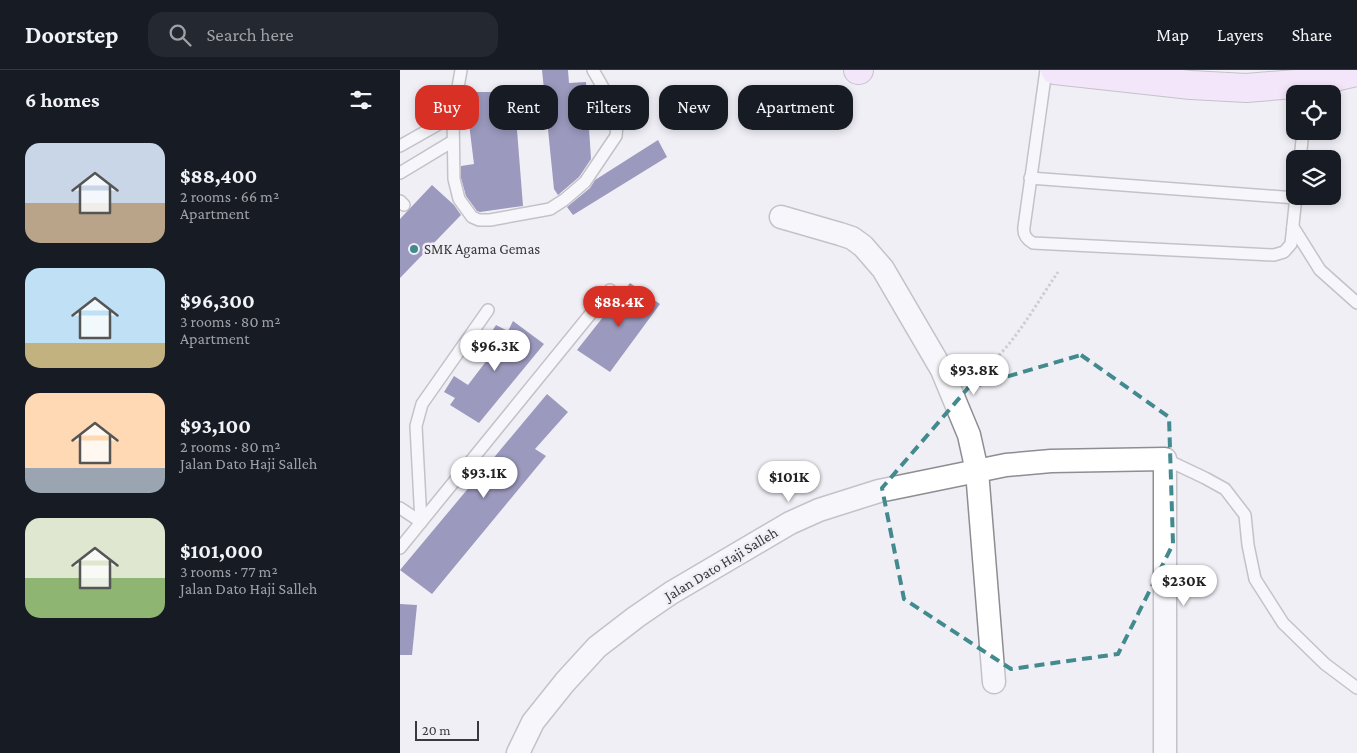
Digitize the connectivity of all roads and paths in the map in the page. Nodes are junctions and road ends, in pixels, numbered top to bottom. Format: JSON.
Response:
{"nodes":[{"id":1,"x":461,"y":70,"type":"edge"},
{"id":2,"x":593,"y":70,"type":"edge"},
{"id":3,"x":1046,"y":70,"type":"edge"},
{"id":4,"x":1055,"y":70,"type":"edge"},
{"id":5,"x":1357,"y":72,"type":"edge"},
{"id":6,"x":458,"y":85,"type":"edge"},
{"id":7,"x":1320,"y":85,"type":"edge"},
{"id":8,"x":1286,"y":89,"type":"edge"},
{"id":9,"x":428,"y":130,"type":"edge"},
{"id":10,"x":453,"y":130,"type":"edge"},
{"id":11,"x":453,"y":141,"type":"junction"},
{"id":12,"x":400,"y":146,"type":"edge"},
{"id":13,"x":400,"y":173,"type":"edge"},
{"id":14,"x":1030,"y":178,"type":"junction"},
{"id":15,"x":1286,"y":196,"type":"edge"},
{"id":16,"x":1295,"y":205,"type":"edge"},
{"id":17,"x":781,"y":217,"type":"dead end"},
{"id":18,"x":1293,"y":226,"type":"junction"},
{"id":19,"x":1058,"y":272,"type":"dead end"},
{"id":20,"x":610,"y":290,"type":"dead end"},
{"id":21,"x":1357,"y":303,"type":"edge"},
{"id":22,"x":488,"y":310,"type":"dead end"},
{"id":23,"x":960,"y":383,"type":"dead end"},
{"id":24,"x":1165,"y":459,"type":"junction"},
{"id":25,"x":977,"y":472,"type":"junction"},
{"id":26,"x":400,"y":508,"type":"edge"},
{"id":27,"x":421,"y":522,"type":"junction"},
{"id":28,"x":400,"y":548,"type":"edge"},
{"id":29,"x":994,"y":682,"type":"dead end"},
{"id":30,"x":1357,"y":688,"type":"edge"},
{"id":31,"x":518,"y":753,"type":"edge"},
{"id":32,"x":1165,"y":753,"type":"edge"}],
"edges":[{"from":1,"to":6,"type":"lane"},
{"from":2,"to":11,"type":"lane"},
{"from":3,"to":14,"type":"lane"},
{"from":4,"to":8,"type":"street"},
{"from":5,"to":7,"type":"street"},
{"from":9,"to":12,"type":"lane"},
{"from":10,"to":11,"type":"lane"},
{"from":11,"to":13,"type":"lane"},
{"from":14,"to":15,"type":"lane"},
{"from":14,"to":18,"type":"lane"},
{"from":16,"to":18,"type":"lane"},
{"from":17,"to":25,"type":"street"},
{"from":18,"to":21,"type":"lane"},
{"from":19,"to":23,"type":"path"},
{"from":20,"to":27,"type":"lane"},
{"from":22,"to":27,"type":"lane"},
{"from":24,"to":25,"type":"street","name":"Jalan Dato Haji Salleh"},
{"from":24,"to":30,"type":"lane"},
{"from":24,"to":32,"type":"street"},
{"from":25,"to":29,"type":"street"},
{"from":25,"to":31,"type":"street","name":"Jalan Dato Haji Salleh"},
{"from":26,"to":27,"type":"lane"},
{"from":27,"to":28,"type":"lane"}]}
